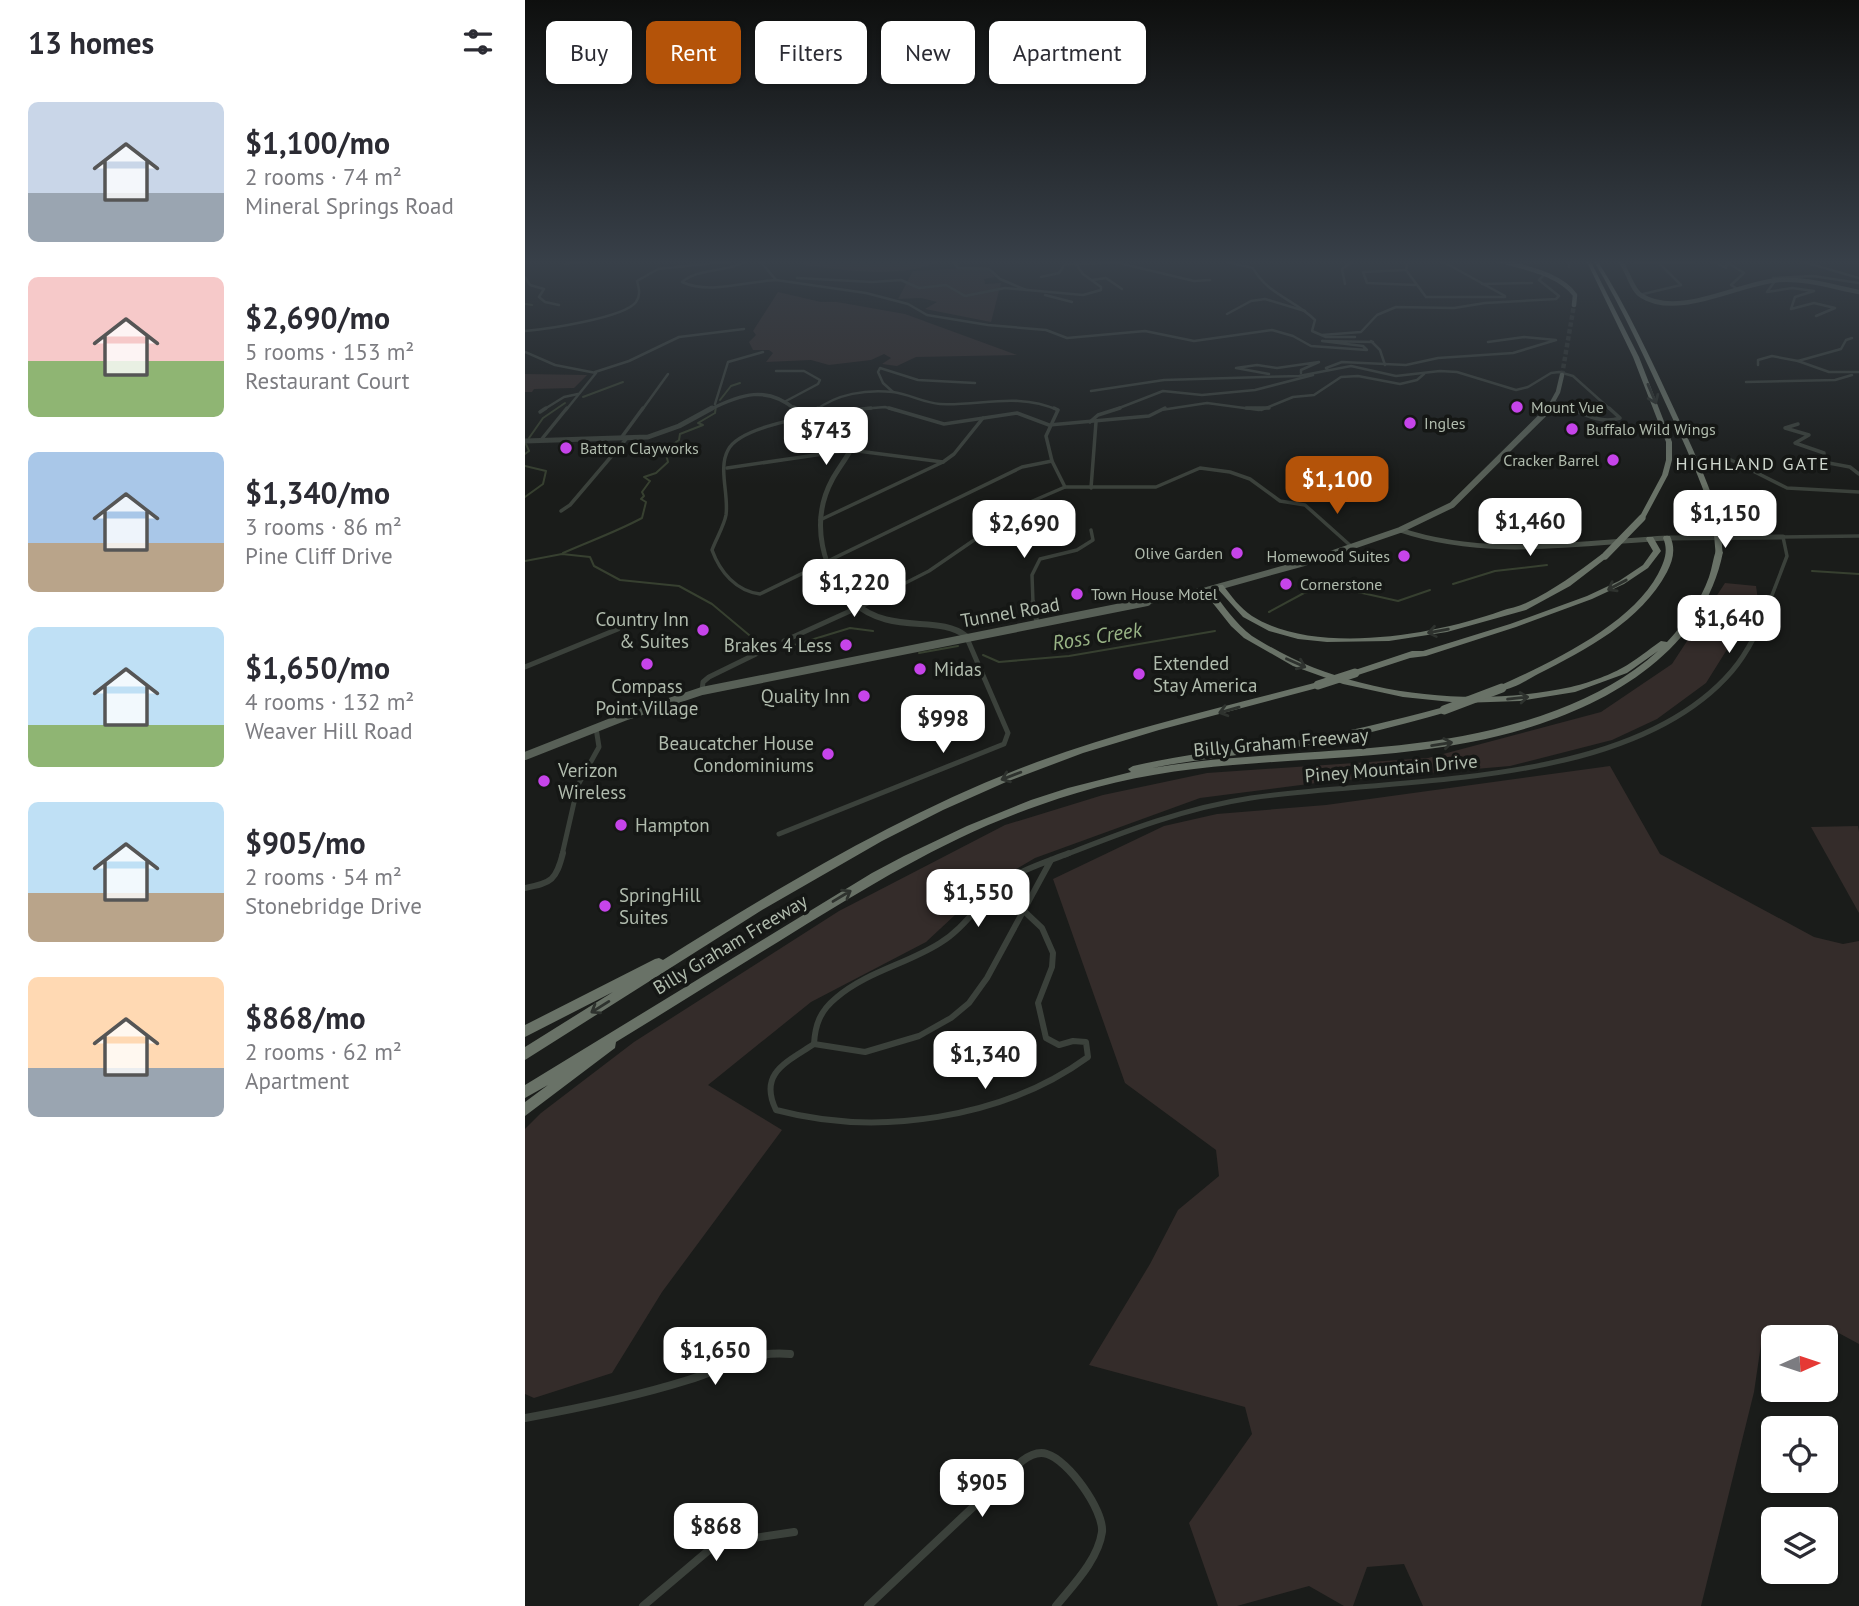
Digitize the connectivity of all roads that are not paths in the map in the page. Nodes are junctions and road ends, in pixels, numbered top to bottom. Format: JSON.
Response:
{"nodes":[{"id":1,"x":695,"y":335,"type":"edge"},
{"id":2,"x":1059,"y":335,"type":"edge"},
{"id":3,"x":1101,"y":335,"type":"edge"},
{"id":4,"x":1164,"y":335,"type":"edge"},
{"id":5,"x":1233,"y":335,"type":"edge"},
{"id":6,"x":1289,"y":335,"type":"edge"},
{"id":7,"x":1322,"y":335,"type":"edge"},
{"id":8,"x":1625,"y":335,"type":"edge"},
{"id":9,"x":1637,"y":335,"type":"edge"},
{"id":10,"x":1852,"y":338,"type":"dead end"},
{"id":11,"x":1373,"y":342,"type":"junction"},
{"id":12,"x":1488,"y":342,"type":"dead end"},
{"id":13,"x":525,"y":352,"type":"edge"},
{"id":14,"x":763,"y":352,"type":"dead end"},
{"id":15,"x":1798,"y":361,"type":"junction"},
{"id":16,"x":1385,"y":365,"type":"junction"},
{"id":17,"x":1758,"y":365,"type":"dead end"},
{"id":18,"x":1327,"y":369,"type":"junction"},
{"id":19,"x":776,"y":371,"type":"dead end"},
{"id":20,"x":595,"y":372,"type":"junction"},
{"id":21,"x":1318,"y":372,"type":"junction"},
{"id":22,"x":1301,"y":373,"type":"junction"},
{"id":23,"x":1859,"y":373,"type":"edge"},
{"id":24,"x":668,"y":374,"type":"dead end"},
{"id":25,"x":1424,"y":374,"type":"junction"},
{"id":26,"x":1562,"y":375,"type":"tunnel mouth"},
{"id":27,"x":1746,"y":382,"type":"dead end"},
{"id":28,"x":975,"y":383,"type":"dead end"},
{"id":29,"x":1091,"y":391,"type":"dead end"},
{"id":30,"x":893,"y":392,"type":"junction"},
{"id":31,"x":579,"y":394,"type":"junction"},
{"id":32,"x":786,"y":401,"type":"junction"},
{"id":33,"x":1554,"y":402,"type":"junction"},
{"id":34,"x":715,"y":404,"type":"junction"},
{"id":35,"x":540,"y":412,"type":"dead end"},
{"id":36,"x":807,"y":417,"type":"junction"},
{"id":37,"x":983,"y":418,"type":"junction"},
{"id":38,"x":1090,"y":422,"type":"junction"},
{"id":39,"x":1096,"y":422,"type":"junction"},
{"id":40,"x":1798,"y":424,"type":"dead end"},
{"id":41,"x":1049,"y":425,"type":"junction"},
{"id":42,"x":621,"y":438,"type":"junction"},
{"id":43,"x":628,"y":438,"type":"junction"},
{"id":44,"x":541,"y":440,"type":"junction"},
{"id":45,"x":525,"y":441,"type":"edge"},
{"id":46,"x":851,"y":450,"type":"junction"},
{"id":47,"x":1727,"y":458,"type":"dead end"},
{"id":48,"x":1052,"y":461,"type":"junction"},
{"id":49,"x":943,"y":462,"type":"junction"},
{"id":50,"x":727,"y":468,"type":"junction"},
{"id":51,"x":1859,"y":474,"type":"edge"},
{"id":52,"x":1065,"y":487,"type":"junction"},
{"id":53,"x":1091,"y":488,"type":"junction"},
{"id":54,"x":1859,"y":492,"type":"edge"},
{"id":55,"x":561,"y":511,"type":"dead end"},
{"id":56,"x":820,"y":520,"type":"junction"},
{"id":57,"x":1091,"y":530,"type":"dead end"},
{"id":58,"x":1399,"y":530,"type":"junction"},
{"id":59,"x":1859,"y":536,"type":"edge"},
{"id":60,"x":1783,"y":537,"type":"junction"},
{"id":61,"x":1667,"y":538,"type":"junction"},
{"id":62,"x":1650,"y":539,"type":"junction"},
{"id":63,"x":1352,"y":547,"type":"junction"},
{"id":64,"x":827,"y":562,"type":"junction"},
{"id":65,"x":1220,"y":587,"type":"junction"},
{"id":66,"x":1207,"y":590,"type":"junction"},
{"id":67,"x":858,"y":606,"type":"junction"},
{"id":68,"x":1527,"y":606,"type":"junction"},
{"id":69,"x":1037,"y":623,"type":"junction"},
{"id":70,"x":1686,"y":625,"type":"junction"},
{"id":71,"x":618,"y":629,"type":"dead end"},
{"id":72,"x":966,"y":636,"type":"junction"},
{"id":73,"x":784,"y":641,"type":"dead end"},
{"id":74,"x":756,"y":654,"type":"dead end"},
{"id":75,"x":1409,"y":655,"type":"junction"},
{"id":76,"x":525,"y":667,"type":"edge"},
{"id":77,"x":702,"y":691,"type":"junction"},
{"id":78,"x":596,"y":728,"type":"junction"},
{"id":79,"x":525,"y":756,"type":"edge"},
{"id":80,"x":1107,"y":780,"type":"junction"},
{"id":81,"x":779,"y":834,"type":"dead end"},
{"id":82,"x":1051,"y":860,"type":"junction"},
{"id":83,"x":525,"y":888,"type":"edge"},
{"id":84,"x":1024,"y":911,"type":"junction"},
{"id":85,"x":685,"y":953,"type":"junction"},
{"id":86,"x":637,"y":1021,"type":"junction"},
{"id":87,"x":525,"y":1031,"type":"edge"},
{"id":88,"x":814,"y":1044,"type":"junction"},
{"id":89,"x":525,"y":1054,"type":"edge"},
{"id":90,"x":525,"y":1093,"type":"edge"},
{"id":91,"x":525,"y":1110,"type":"edge"},
{"id":92,"x":790,"y":1354,"type":"dead end"},
{"id":93,"x":525,"y":1418,"type":"edge"},
{"id":94,"x":794,"y":1532,"type":"dead end"},
{"id":95,"x":643,"y":1606,"type":"edge"},
{"id":96,"x":868,"y":1606,"type":"edge"},
{"id":97,"x":1056,"y":1606,"type":"edge"}],
"edges":[{"from":1,"to":20,"type":"street"},
{"from":2,"to":3,"type":"street"},
{"from":4,"to":5,"type":"street"},
{"from":6,"to":11,"type":"street"},
{"from":7,"to":11,"type":"street"},
{"from":8,"to":68,"type":"highway","name":"Billy Graham Freeway","one_way":true,"bridge":true},
{"from":9,"to":70,"type":"highway","name":"Billy Graham Freeway","bridge":true},
{"from":10,"to":15,"type":"street"},
{"from":11,"to":16,"type":"street"},
{"from":12,"to":16,"type":"street"},
{"from":13,"to":20,"type":"street"},
{"from":14,"to":34,"type":"street"},
{"from":15,"to":17,"type":"street"},
{"from":15,"to":23,"type":"street"},
{"from":16,"to":18,"type":"street"},
{"from":18,"to":21,"type":"street"},
{"from":18,"to":22,"type":"street"},
{"from":18,"to":25,"type":"street"},
{"from":19,"to":32,"type":"street"},
{"from":20,"to":31,"type":"street"},
{"from":21,"to":29,"type":"street"},
{"from":21,"to":38,"type":"street"},
{"from":22,"to":22,"type":"street"},
{"from":23,"to":27,"type":"street"},
{"from":24,"to":42,"type":"street"},
{"from":25,"to":33,"type":"street"},
{"from":25,"to":39,"type":"street"},
{"from":26,"to":33,"type":"main road","name":"Tunnel Road"},
{"from":28,"to":30,"type":"street"},
{"from":30,"to":36,"type":"street"},
{"from":30,"to":41,"type":"street"},
{"from":31,"to":35,"type":"street"},
{"from":31,"to":44,"type":"street"},
{"from":32,"to":34,"type":"street"},
{"from":32,"to":36,"type":"street"},
{"from":33,"to":58,"type":"main road","name":"Tunnel Road"},
{"from":34,"to":43,"type":"street"},
{"from":36,"to":37,"type":"street"},
{"from":36,"to":46,"type":"street"},
{"from":36,"to":50,"type":"street"},
{"from":37,"to":41,"type":"street"},
{"from":37,"to":49,"type":"street"},
{"from":38,"to":39,"type":"street"},
{"from":38,"to":41,"type":"street"},
{"from":39,"to":53,"type":"street"},
{"from":40,"to":51,"type":"street"},
{"from":41,"to":48,"type":"street"},
{"from":42,"to":43,"type":"street"},
{"from":42,"to":44,"type":"street"},
{"from":43,"to":55,"type":"street"},
{"from":44,"to":45,"type":"street"},
{"from":46,"to":49,"type":"street"},
{"from":46,"to":50,"type":"street"},
{"from":46,"to":56,"type":"street"},
{"from":47,"to":54,"type":"street"},
{"from":48,"to":52,"type":"street"},
{"from":48,"to":64,"type":"street"},
{"from":49,"to":56,"type":"street"},
{"from":50,"to":64,"type":"street"},
{"from":52,"to":53,"type":"street"},
{"from":52,"to":67,"type":"street"},
{"from":53,"to":63,"type":"street"},
{"from":56,"to":64,"type":"street"},
{"from":57,"to":69,"type":"street"},
{"from":58,"to":62,"type":"main road"},
{"from":58,"to":63,"type":"main road","name":"Tunnel Road"},
{"from":59,"to":60,"type":"street"},
{"from":60,"to":61,"type":"street"},
{"from":60,"to":82,"type":"street","name":"Piney Mountain Drive"},
{"from":61,"to":62,"type":"main road"},
{"from":61,"to":80,"type":"highway","bridge":true},
{"from":62,"to":75,"type":"highway","one_way":true},
{"from":63,"to":65,"type":"main road","name":"Tunnel Road"},
{"from":64,"to":67,"type":"street"},
{"from":65,"to":66,"type":"main road","name":"Tunnel Road"},
{"from":68,"to":65,"type":"highway","one_way":true},
{"from":66,"to":69,"type":"main road","name":"Tunnel Road"},
{"from":66,"to":70,"type":"highway","one_way":true},
{"from":67,"to":72,"type":"street"},
{"from":67,"to":73,"type":"street"},
{"from":68,"to":75,"type":"highway","name":"Billy Graham Freeway"},
{"from":69,"to":72,"type":"main road","name":"Tunnel Road"},
{"from":80,"to":70,"type":"highway","name":"Billy Graham Freeway","one_way":true},
{"from":71,"to":76,"type":"street"},
{"from":72,"to":77,"type":"main road","name":"Tunnel Road"},
{"from":72,"to":81,"type":"street"},
{"from":74,"to":77,"type":"street"},
{"from":75,"to":85,"type":"highway","name":"Billy Graham Freeway","one_way":true,"bridge":true},
{"from":77,"to":78,"type":"main road","name":"Tunnel Road"},
{"from":78,"to":79,"type":"main road","name":"Tunnel Road"},
{"from":78,"to":83,"type":"street"},
{"from":86,"to":80,"type":"highway","name":"Billy Graham Freeway","one_way":true},
{"from":82,"to":84,"type":"street"},
{"from":82,"to":88,"type":"street","name":"Piney Mountain Drive"},
{"from":84,"to":88,"type":"street"},
{"from":84,"to":88,"type":"street"},
{"from":85,"to":87,"type":"highway"},
{"from":85,"to":89,"type":"highway","name":"Billy Graham Freeway","one_way":true},
{"from":86,"to":90,"type":"highway","name":"Billy Graham Freeway"},
{"from":86,"to":91,"type":"highway"},
{"from":92,"to":93,"type":"street"},
{"from":94,"to":95,"type":"street"},
{"from":96,"to":97,"type":"street"}]}
